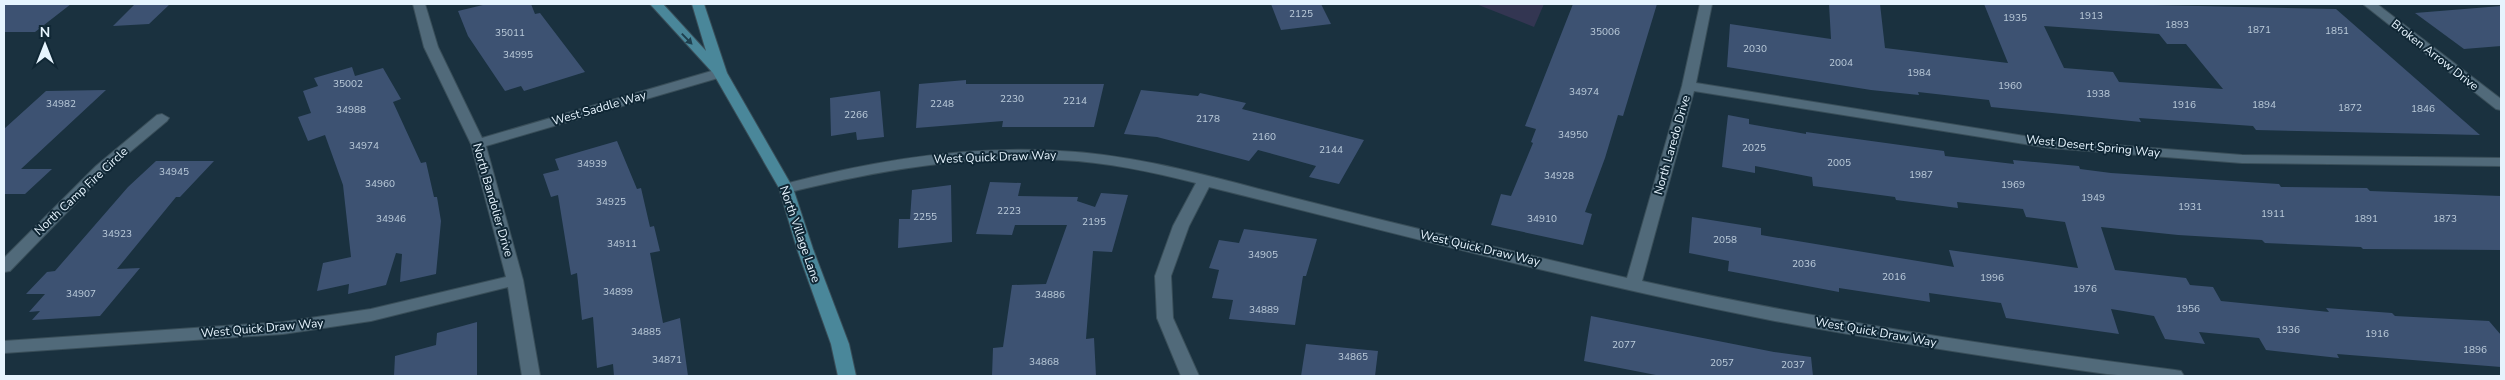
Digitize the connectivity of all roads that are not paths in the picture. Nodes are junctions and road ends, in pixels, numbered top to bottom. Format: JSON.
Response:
{"nodes":[{"id":1,"x":419,"y":4,"type":"edge"},
{"id":2,"x":656,"y":4,"type":"edge"},
{"id":3,"x":698,"y":4,"type":"edge"},
{"id":4,"x":1706,"y":4,"type":"edge"},
{"id":5,"x":2369,"y":4,"type":"edge"},
{"id":6,"x":720,"y":73,"type":"junction"},
{"id":7,"x":1689,"y":86,"type":"junction"},
{"id":8,"x":2501,"y":106,"type":"edge"},
{"id":9,"x":162,"y":118,"type":"dead end"},
{"id":10,"x":478,"y":144,"type":"junction"},
{"id":11,"x":2501,"y":162,"type":"edge"},
{"id":12,"x":1205,"y":180,"type":"junction"},
{"id":13,"x":786,"y":188,"type":"junction"},
{"id":14,"x":4,"y":267,"type":"edge"},
{"id":15,"x":515,"y":280,"type":"junction"},
{"id":16,"x":1633,"y":284,"type":"junction"},
{"id":17,"x":4,"y":348,"type":"edge"},
{"id":18,"x":2139,"y":374,"type":"edge"},
{"id":19,"x":531,"y":376,"type":"edge"},
{"id":20,"x":847,"y":376,"type":"edge"},
{"id":21,"x":1190,"y":376,"type":"edge"},
{"id":22,"x":2175,"y":376,"type":"edge"}],
"edges":[{"from":1,"to":10,"type":"street","name":"North Bandolier Drive"},
{"from":2,"to":6,"type":"street","name":"North Village Lane","one_way":true},
{"from":3,"to":6,"type":"street","name":"North Village Lane"},
{"from":4,"to":7,"type":"street","name":"North Laredo Drive"},
{"from":5,"to":8,"type":"street","name":"Broken Arrow Drive"},
{"from":6,"to":10,"type":"street","name":"West Saddle Way"},
{"from":6,"to":13,"type":"street","name":"North Village Lane"},
{"from":7,"to":11,"type":"street","name":"West Desert Spring Way"},
{"from":7,"to":16,"type":"street","name":"North Laredo Drive"},
{"from":9,"to":14,"type":"street","name":"North Camp Fire Circle"},
{"from":10,"to":15,"type":"street","name":"North Bandolier Drive"},
{"from":12,"to":13,"type":"street","name":"West Quick Draw Way"},
{"from":12,"to":16,"type":"street","name":"West Quick Draw Way"},
{"from":12,"to":21,"type":"street"},
{"from":13,"to":20,"type":"street","name":"North Village Lane"},
{"from":15,"to":17,"type":"street","name":"West Quick Draw Way"},
{"from":15,"to":19,"type":"street","name":"North Bandolier Drive"},
{"from":16,"to":18,"type":"street","name":"West Quick Draw Way"},
{"from":18,"to":22,"type":"street","name":"West Quick Draw Way"}]}
